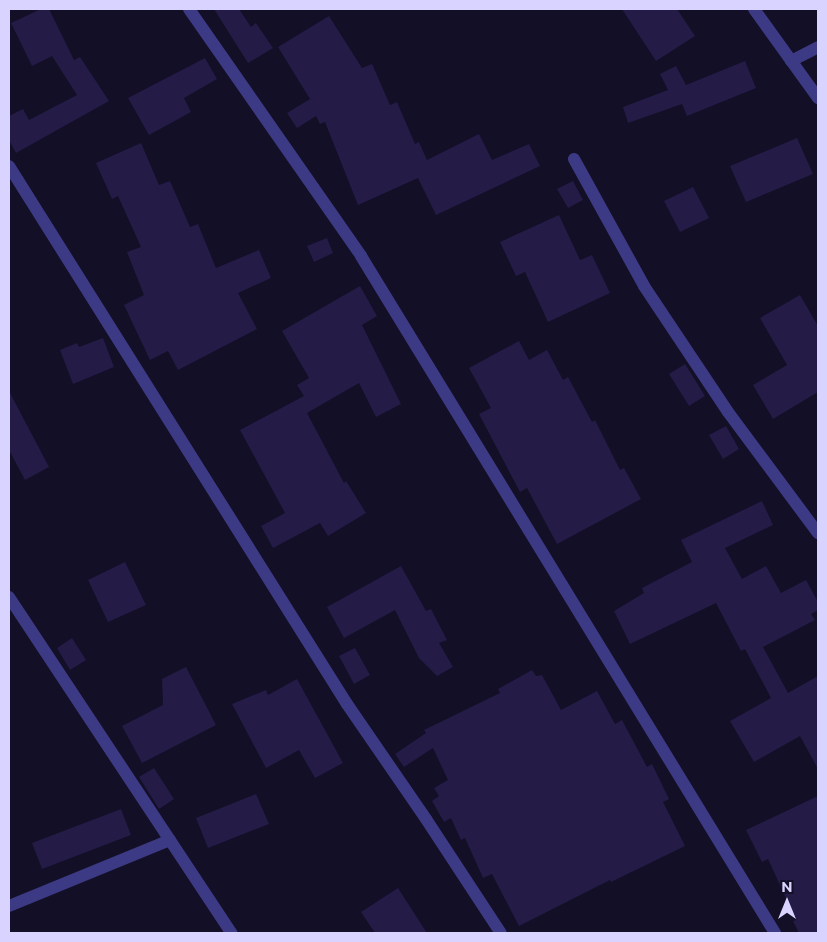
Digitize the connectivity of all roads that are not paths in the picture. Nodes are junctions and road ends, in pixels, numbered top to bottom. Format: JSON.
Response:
{"nodes":[{"id":1,"x":190,"y":9,"type":"edge"},
{"id":2,"x":754,"y":9,"type":"edge"},
{"id":3,"x":818,"y":48,"type":"edge"},
{"id":4,"x":791,"y":61,"type":"junction"},
{"id":5,"x":818,"y":98,"type":"edge"},
{"id":6,"x":574,"y":159,"type":"dead end"},
{"id":7,"x":9,"y":166,"type":"edge"},
{"id":8,"x":818,"y":533,"type":"edge"},
{"id":9,"x":9,"y":598,"type":"edge"},
{"id":10,"x":170,"y":840,"type":"junction"},
{"id":11,"x":9,"y":906,"type":"edge"},
{"id":12,"x":231,"y":933,"type":"edge"},
{"id":13,"x":501,"y":933,"type":"edge"},
{"id":14,"x":775,"y":933,"type":"edge"}],
"edges":[{"from":1,"to":14,"type":"street"},
{"from":2,"to":4,"type":"street"},
{"from":3,"to":4,"type":"street"},
{"from":4,"to":5,"type":"street"},
{"from":6,"to":8,"type":"street"},
{"from":7,"to":13,"type":"street"},
{"from":9,"to":10,"type":"street"},
{"from":10,"to":11,"type":"street"},
{"from":10,"to":12,"type":"street"}]}
